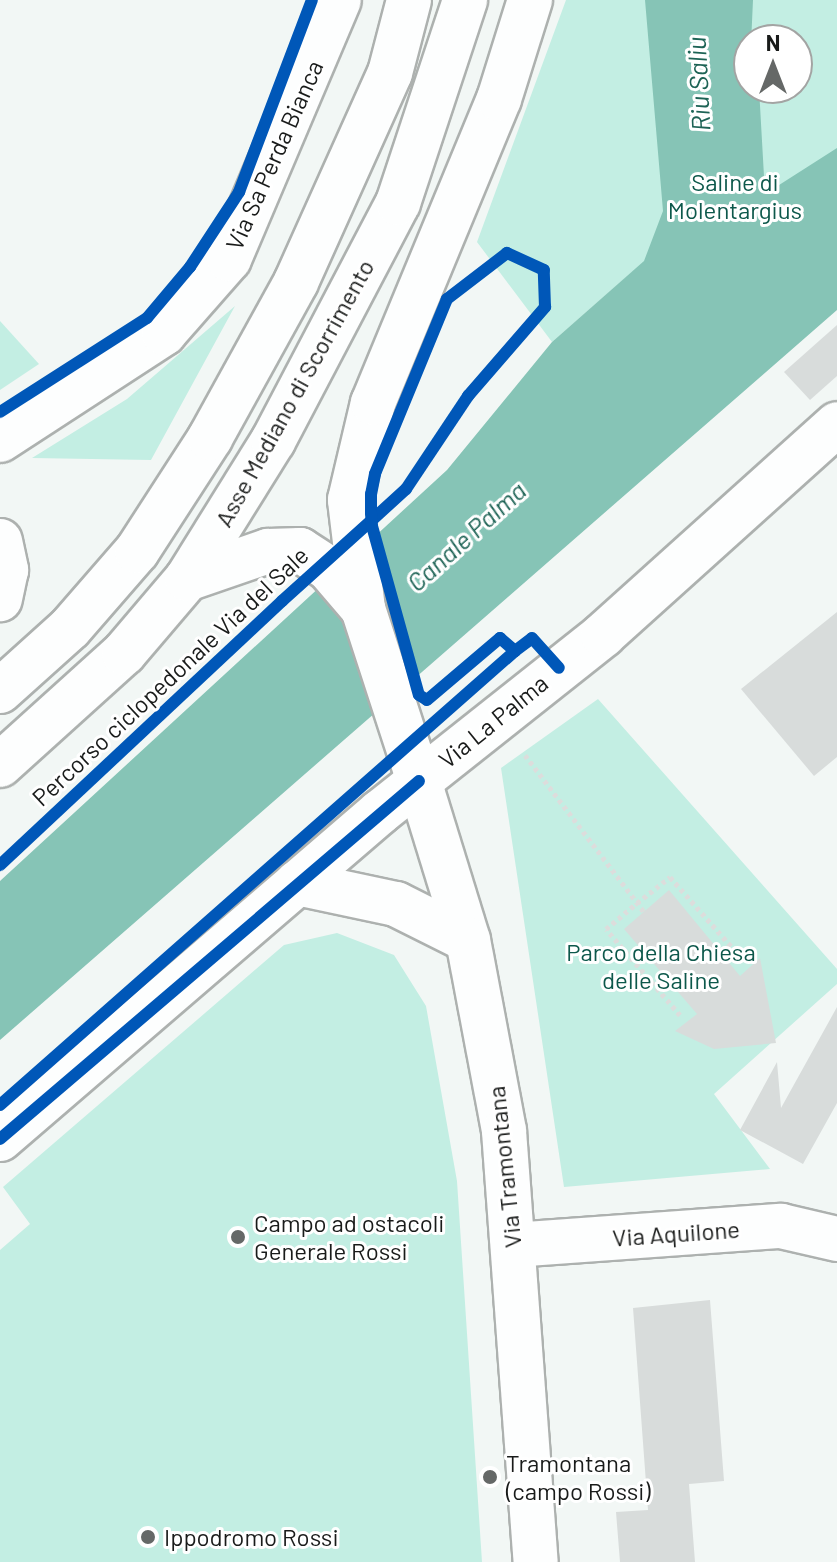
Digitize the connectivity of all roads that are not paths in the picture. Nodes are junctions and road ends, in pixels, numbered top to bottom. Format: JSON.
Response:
{"nodes":[{"id":1,"x":339,"y":0,"type":"edge"},
{"id":2,"x":409,"y":0,"type":"edge"},
{"id":3,"x":465,"y":0,"type":"edge"},
{"id":4,"x":530,"y":0,"type":"edge"},
{"id":5,"x":837,"y":424,"type":"edge"},
{"id":6,"x":0,"y":440,"type":"edge"},
{"id":7,"x":0,"y":541,"type":"edge"},
{"id":8,"x":341,"y":555,"type":"junction"},
{"id":9,"x":187,"y":579,"type":"junction"},
{"id":10,"x":0,"y":599,"type":"edge"},
{"id":11,"x":0,"y":691,"type":"edge"},
{"id":12,"x":0,"y":765,"type":"edge"},
{"id":13,"x":419,"y":781,"type":"junction"},
{"id":14,"x":297,"y":883,"type":"junction"},
{"id":15,"x":468,"y":940,"type":"junction"},
{"id":16,"x":0,"y":1139,"type":"edge"},
{"id":17,"x":829,"y":1227,"type":"edge"},
{"id":18,"x":513,"y":1245,"type":"junction"},
{"id":19,"x":536,"y":1562,"type":"edge"}],
"edges":[{"from":1,"to":6,"type":"main road","name":"Via Sa Perda Bianca"},
{"from":2,"to":11,"type":"main road"},
{"from":3,"to":9,"type":"main road","name":"Asse Mediano di Scorrimento"},
{"from":4,"to":8,"type":"main road"},
{"from":5,"to":13,"type":"main road","name":"Via La Palma"},
{"from":7,"to":10,"type":"main road"},
{"from":8,"to":9,"type":"main road"},
{"from":8,"to":13,"type":"main road","name":"Via Tramontana"},
{"from":9,"to":12,"type":"main road","name":"Asse Mediano di Scorrimento"},
{"from":13,"to":14,"type":"main road","name":"Via La Palma"},
{"from":13,"to":15,"type":"main road","name":"Via Tramontana"},
{"from":14,"to":15,"type":"main road"},
{"from":14,"to":16,"type":"main road","name":"Via La Palma"},
{"from":15,"to":18,"type":"main road","name":"Via Tramontana"},
{"from":17,"to":18,"type":"main road","name":"Via Aquilone"},
{"from":18,"to":19,"type":"main road","name":"Via Tramontana"}]}
